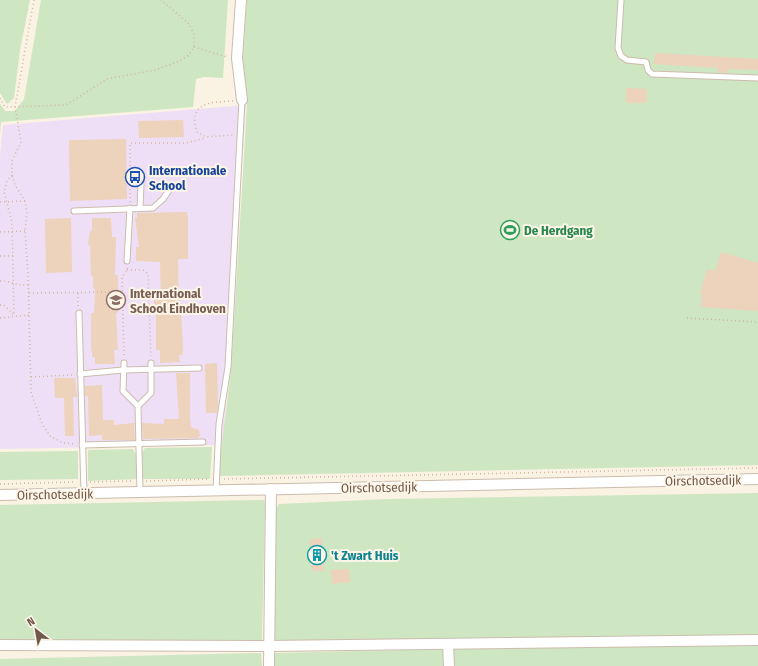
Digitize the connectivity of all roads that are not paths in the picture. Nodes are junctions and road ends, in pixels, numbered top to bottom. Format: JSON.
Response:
{"nodes":[{"id":1,"x":241,"y":0,"type":"edge"},
{"id":2,"x":621,"y":0,"type":"edge"},
{"id":3,"x":758,"y":78,"type":"edge"},
{"id":4,"x":242,"y":103,"type":"joint"},
{"id":5,"x":141,"y":184,"type":"dead end"},
{"id":6,"x":172,"y":186,"type":"dead end"},
{"id":7,"x":130,"y":208,"type":"junction"},
{"id":8,"x":140,"y":208,"type":"junction"},
{"id":9,"x":74,"y":210,"type":"dead end"},
{"id":10,"x":127,"y":261,"type":"road end"},
{"id":11,"x":79,"y":313,"type":"road end"},
{"id":12,"x":124,"y":363,"type":"road end"},
{"id":13,"x":151,"y":363,"type":"road end"},
{"id":14,"x":199,"y":368,"type":"dead end"},
{"id":15,"x":151,"y":369,"type":"junction"},
{"id":16,"x":123,"y":370,"type":"junction"},
{"id":17,"x":80,"y":374,"type":"junction"},
{"id":18,"x":138,"y":406,"type":"junction"},
{"id":19,"x":203,"y":442,"type":"dead end"},
{"id":20,"x":139,"y":443,"type":"junction"},
{"id":21,"x":82,"y":445,"type":"junction"},
{"id":22,"x":758,"y":479,"type":"edge"},
{"id":23,"x":271,"y":489,"type":"junction"},
{"id":24,"x":216,"y":490,"type":"junction"},
{"id":25,"x":140,"y":492,"type":"junction"},
{"id":26,"x":84,"y":493,"type":"junction"},
{"id":27,"x":0,"y":495,"type":"edge"},
{"id":28,"x":758,"y":640,"type":"edge"},
{"id":29,"x":448,"y":644,"type":"junction"},
{"id":30,"x":0,"y":645,"type":"edge"},
{"id":31,"x":269,"y":646,"type":"junction"},
{"id":32,"x":269,"y":666,"type":"edge"},
{"id":33,"x":449,"y":666,"type":"edge"}],
"edges":[{"from":1,"to":4,"type":"street"},
{"from":2,"to":3,"type":"lane"},
{"from":4,"to":24,"type":"lane"},
{"from":5,"to":8,"type":"lane"},
{"from":6,"to":8,"type":"lane"},
{"from":7,"to":8,"type":"lane"},
{"from":7,"to":9,"type":"lane"},
{"from":7,"to":10,"type":"lane"},
{"from":11,"to":17,"type":"lane"},
{"from":12,"to":16,"type":"lane"},
{"from":13,"to":15,"type":"lane"},
{"from":14,"to":15,"type":"lane"},
{"from":15,"to":16,"type":"lane"},
{"from":15,"to":18,"type":"lane"},
{"from":16,"to":17,"type":"lane"},
{"from":16,"to":18,"type":"lane"},
{"from":17,"to":21,"type":"lane"},
{"from":18,"to":20,"type":"lane"},
{"from":19,"to":20,"type":"lane"},
{"from":20,"to":21,"type":"lane"},
{"from":20,"to":25,"type":"lane"},
{"from":21,"to":26,"type":"lane"},
{"from":22,"to":23,"type":"street","name":"Oirschotsedijk"},
{"from":23,"to":24,"type":"street","name":"Oirschotsedijk"},
{"from":23,"to":31,"type":"street"},
{"from":24,"to":25,"type":"street","name":"Oirschotsedijk"},
{"from":25,"to":26,"type":"street","name":"Oirschotsedijk"},
{"from":26,"to":27,"type":"street","name":"Oirschotsedijk"},
{"from":28,"to":29,"type":"street"},
{"from":29,"to":31,"type":"street"},
{"from":29,"to":33,"type":"street"},
{"from":30,"to":31,"type":"street"},
{"from":31,"to":32,"type":"street"}]}
